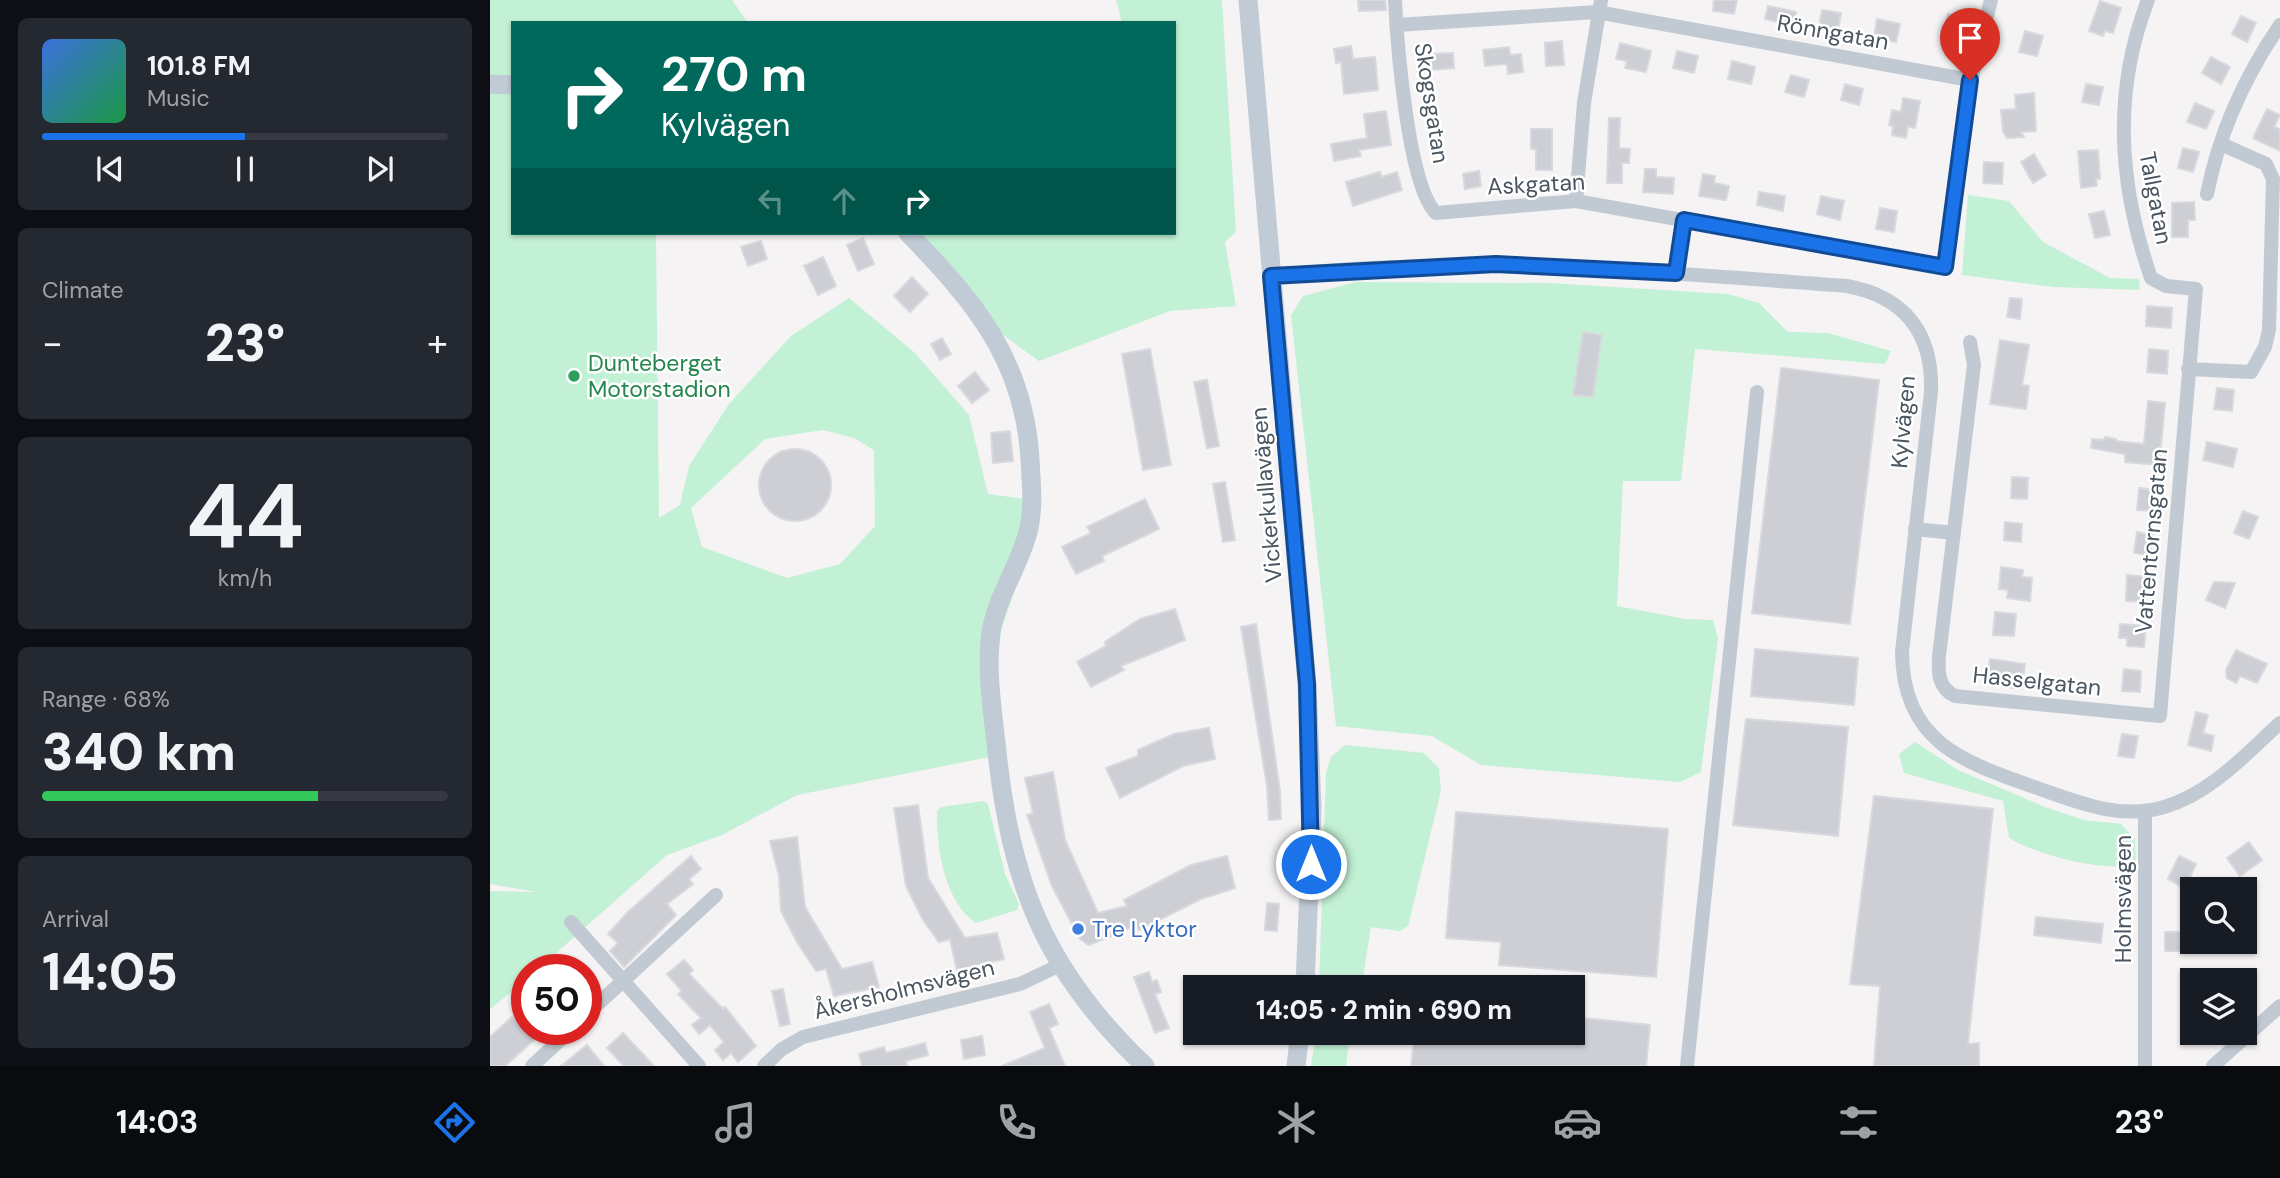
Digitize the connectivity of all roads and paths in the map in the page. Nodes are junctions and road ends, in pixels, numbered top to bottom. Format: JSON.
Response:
{"nodes":[{"id":1,"x":1248,"y":0,"type":"edge"},
{"id":2,"x":1395,"y":0,"type":"edge"},
{"id":3,"x":1991,"y":0,"type":"edge"},
{"id":4,"x":2148,"y":0,"type":"edge"},
{"id":5,"x":1599,"y":6,"type":"edge"},
{"id":6,"x":2280,"y":25,"type":"edge"},
{"id":7,"x":1396,"y":26,"type":"junction"},
{"id":8,"x":1970,"y":80,"type":"junction"},
{"id":9,"x":490,"y":84,"type":"edge"},
{"id":10,"x":511,"y":85,"type":"edge"},
{"id":11,"x":2221,"y":144,"type":"junction"},
{"id":12,"x":2207,"y":194,"type":"dead end"},
{"id":13,"x":1576,"y":201,"type":"junction"},
{"id":14,"x":1433,"y":211,"type":"joint"},
{"id":15,"x":1684,"y":220,"type":"junction"},
{"id":16,"x":910,"y":235,"type":"edge"},
{"id":17,"x":1676,"y":273,"type":"junction"},
{"id":18,"x":1271,"y":276,"type":"junction"},
{"id":19,"x":1970,"y":342,"type":"dead end"},
{"id":20,"x":2188,"y":369,"type":"junction"},
{"id":21,"x":1757,"y":392,"type":"dead end"},
{"id":22,"x":1915,"y":529,"type":"junction"},
{"id":23,"x":1954,"y":533,"type":"junction"},
{"id":24,"x":2160,"y":716,"type":"joint"},
{"id":25,"x":2280,"y":723,"type":"edge"},
{"id":26,"x":2145,"y":811,"type":"junction"},
{"id":27,"x":716,"y":895,"type":"dead end"},
{"id":28,"x":571,"y":922,"type":"dead end"},
{"id":29,"x":1060,"y":965,"type":"junction"},
{"id":30,"x":1305,"y":975,"type":"edge"},
{"id":31,"x":622,"y":982,"type":"junction"},
{"id":32,"x":602,"y":1000,"type":"edge"},
{"id":33,"x":2280,"y":1006,"type":"edge"},
{"id":34,"x":554,"y":1045,"type":"edge"},
{"id":35,"x":1298,"y":1045,"type":"edge"},
{"id":36,"x":1137,"y":1063,"type":"edge"},
{"id":37,"x":531,"y":1066,"type":"edge"},
{"id":38,"x":699,"y":1066,"type":"edge"},
{"id":39,"x":764,"y":1066,"type":"edge"},
{"id":40,"x":1296,"y":1066,"type":"edge"},
{"id":41,"x":1688,"y":1066,"type":"edge"},
{"id":42,"x":2145,"y":1066,"type":"edge"},
{"id":43,"x":2213,"y":1066,"type":"edge"}],
"edges":[{"from":1,"to":18,"type":"main road","name":"Vickerkullavägen"},
{"from":2,"to":7,"type":"street","name":"Skogsgatan"},
{"from":3,"to":8,"type":"street"},
{"from":4,"to":20,"type":"street","name":"Tallgatan"},
{"from":5,"to":7,"type":"street","name":"Rönngatan"},
{"from":5,"to":8,"type":"street","name":"Rönngatan"},
{"from":5,"to":13,"type":"street"},
{"from":6,"to":11,"type":"street"},
{"from":7,"to":14,"type":"street","name":"Skogsgatan"},
{"from":8,"to":15,"type":"street","name":"Askgatan"},
{"from":9,"to":10,"type":"main road"},
{"from":11,"to":12,"type":"street"},
{"from":11,"to":20,"type":"street"},
{"from":13,"to":14,"type":"street","name":"Askgatan"},
{"from":13,"to":15,"type":"street","name":"Askgatan"},
{"from":15,"to":17,"type":"street"},
{"from":16,"to":29,"type":"main road"},
{"from":17,"to":18,"type":"street","name":"Kylvägen"},
{"from":17,"to":22,"type":"street","name":"Kylvägen"},
{"from":18,"to":30,"type":"main road","name":"Vickerkullavägen"},
{"from":19,"to":23,"type":"street","name":"Hasselgatan"},
{"from":20,"to":24,"type":"street","name":"Vattentornsgatan"},
{"from":21,"to":41,"type":"street"},
{"from":22,"to":23,"type":"street"},
{"from":22,"to":26,"type":"street","name":"Kylvägen"},
{"from":23,"to":24,"type":"street","name":"Hasselgatan"},
{"from":25,"to":26,"type":"street","name":"Holmsvägen"},
{"from":26,"to":42,"type":"street","name":"Holmsvägen"},
{"from":27,"to":31,"type":"street"},
{"from":28,"to":31,"type":"street"},
{"from":29,"to":36,"type":"main road"},
{"from":29,"to":39,"type":"street","name":"Åkersholmsvägen"},
{"from":31,"to":32,"type":"street"},
{"from":31,"to":38,"type":"street"},
{"from":33,"to":43,"type":"street"},
{"from":34,"to":37,"type":"street"},
{"from":35,"to":40,"type":"main road"}]}
